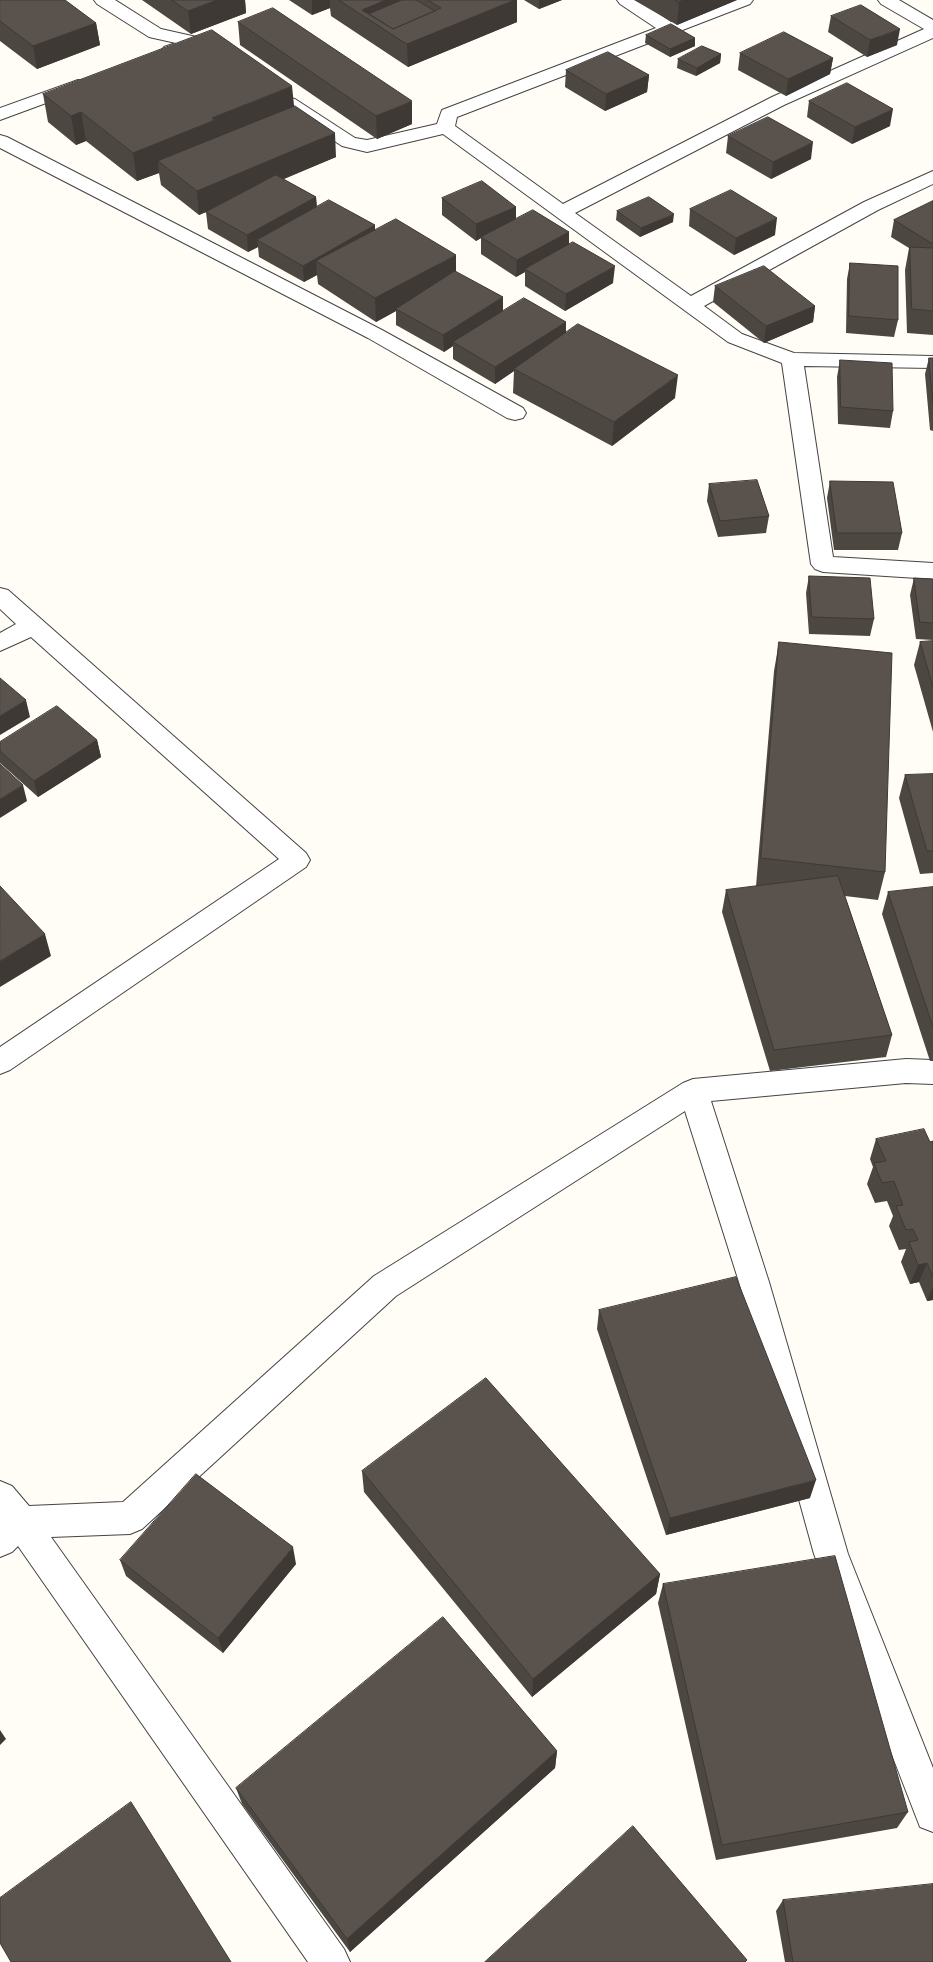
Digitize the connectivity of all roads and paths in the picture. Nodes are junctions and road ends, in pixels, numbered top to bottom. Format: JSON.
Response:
{"nodes":[{"id":1,"x":103,"y":0,"type":"edge"},
{"id":2,"x":626,"y":0,"type":"edge"},
{"id":3,"x":744,"y":0,"type":"edge"},
{"id":4,"x":887,"y":0,"type":"edge"},
{"id":5,"x":933,"y":27,"type":"edge"},
{"id":6,"x":670,"y":29,"type":"junction"},
{"id":7,"x":933,"y":32,"type":"edge"},
{"id":8,"x":195,"y":42,"type":"junction"},
{"id":9,"x":212,"y":53,"type":"edge"},
{"id":10,"x":158,"y":56,"type":"edge"},
{"id":11,"x":93,"y":80,"type":"edge"},
{"id":12,"x":276,"y":94,"type":"edge"},
{"id":13,"x":0,"y":114,"type":"edge"},
{"id":14,"x":446,"y":128,"type":"junction"},
{"id":15,"x":0,"y":141,"type":"edge"},
{"id":16,"x":933,"y":177,"type":"edge"},
{"id":17,"x":562,"y":212,"type":"junction"},
{"id":18,"x":690,"y":306,"type":"junction"},
{"id":19,"x":792,"y":359,"type":"junction"},
{"id":20,"x":933,"y":362,"type":"edge"},
{"id":21,"x":515,"y":413,"type":"dead end"},
{"id":22,"x":933,"y":571,"type":"edge"},
{"id":23,"x":0,"y":596,"type":"edge"},
{"id":24,"x":32,"y":625,"type":"junction"},
{"id":25,"x":0,"y":643,"type":"edge"},
{"id":26,"x":0,"y":1062,"type":"edge"},
{"id":27,"x":933,"y":1072,"type":"edge"},
{"id":28,"x":693,"y":1091,"type":"junction"},
{"id":29,"x":7,"y":1520,"type":"edge"},
{"id":30,"x":933,"y":1814,"type":"edge"},
{"id":31,"x":331,"y":1962,"type":"edge"}],
"edges":[{"from":1,"to":8,"type":"street"},
{"from":2,"to":6,"type":"street"},
{"from":3,"to":6,"type":"street"},
{"from":4,"to":5,"type":"street"},
{"from":6,"to":14,"type":"street"},
{"from":7,"to":17,"type":"street"},
{"from":8,"to":9,"type":"street"},
{"from":8,"to":10,"type":"street"},
{"from":11,"to":13,"type":"street"},
{"from":12,"to":14,"type":"street"},
{"from":14,"to":17,"type":"street"},
{"from":15,"to":21,"type":"street"},
{"from":16,"to":18,"type":"street"},
{"from":17,"to":18,"type":"street"},
{"from":18,"to":19,"type":"street"},
{"from":19,"to":20,"type":"street"},
{"from":19,"to":22,"type":"street"},
{"from":23,"to":24,"type":"street"},
{"from":24,"to":25,"type":"street"},
{"from":24,"to":26,"type":"street"},
{"from":27,"to":28,"type":"street"},
{"from":28,"to":29,"type":"street"},
{"from":28,"to":30,"type":"street"},
{"from":29,"to":31,"type":"street"}]}
